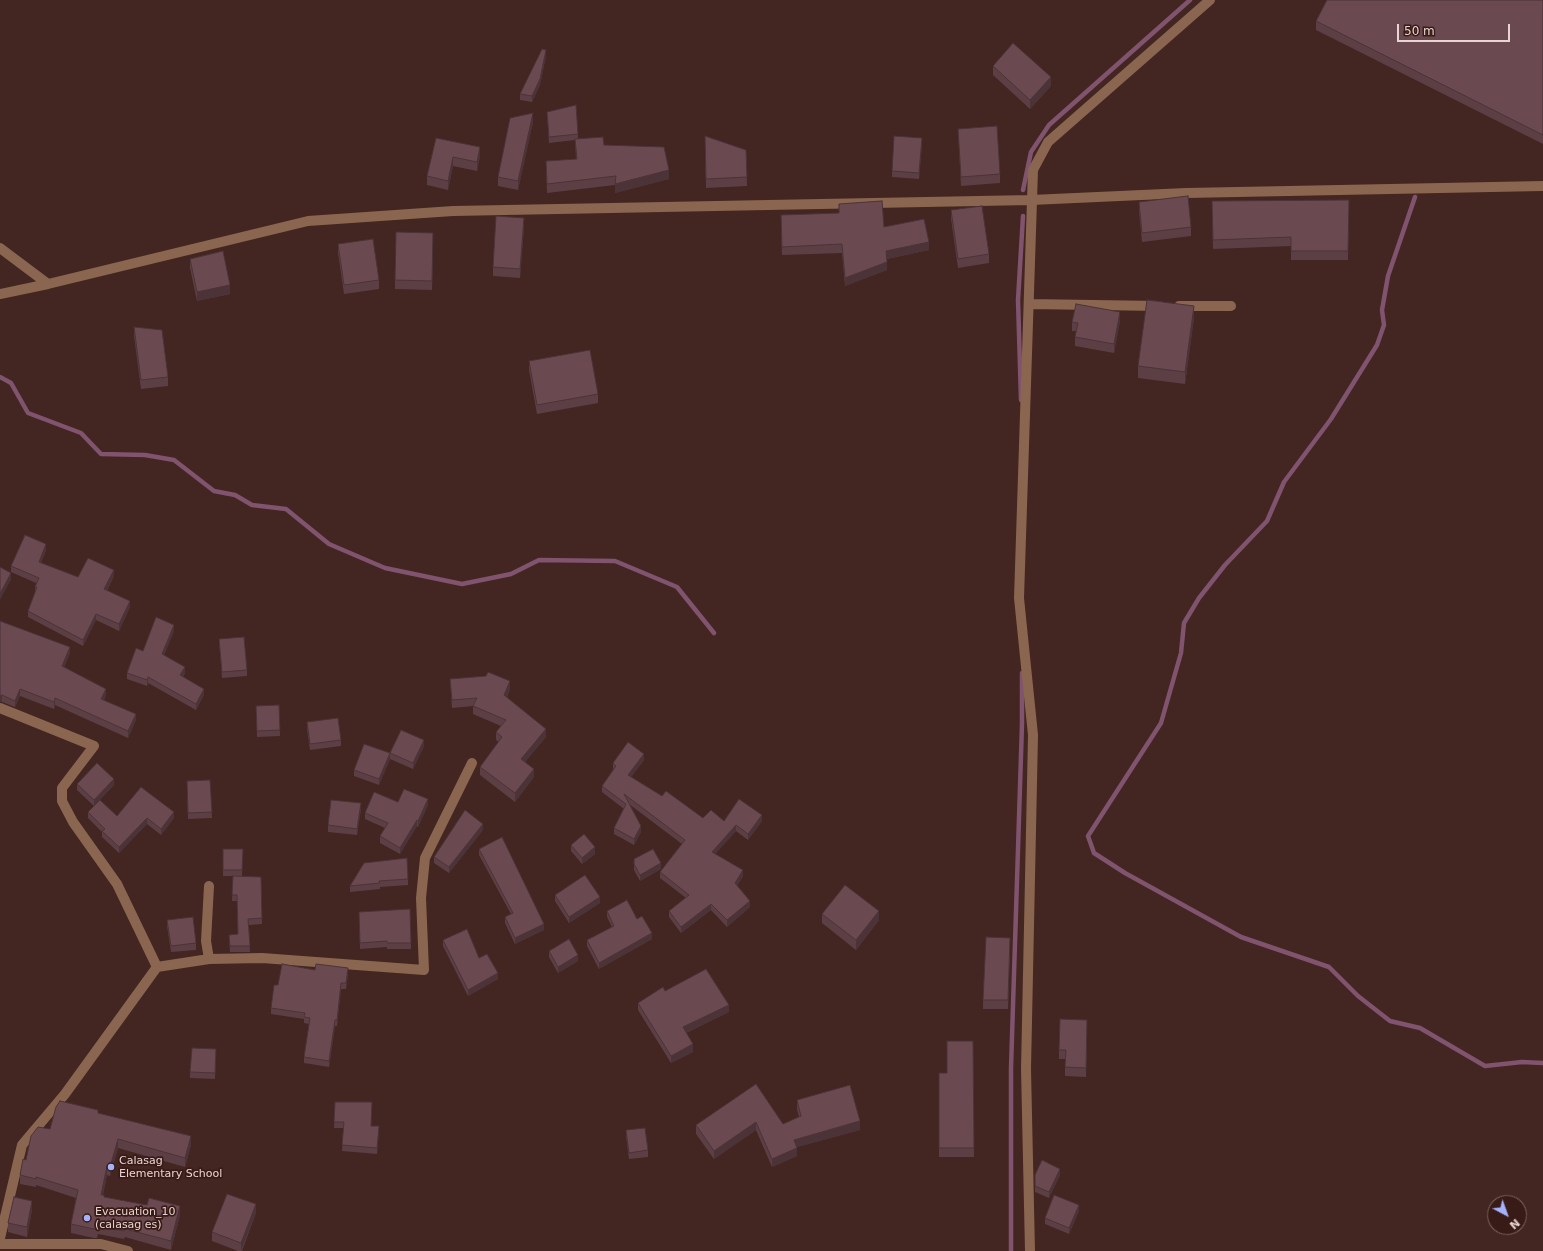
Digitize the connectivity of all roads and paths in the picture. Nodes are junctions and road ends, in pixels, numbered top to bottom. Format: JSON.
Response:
{"nodes":[{"id":1,"x":1210,"y":0,"type":"edge"},
{"id":2,"x":1543,"y":186,"type":"edge"},
{"id":3,"x":1031,"y":200,"type":"junction"},
{"id":4,"x":0,"y":248,"type":"edge"},
{"id":5,"x":48,"y":284,"type":"junction"},
{"id":6,"x":0,"y":294,"type":"edge"},
{"id":7,"x":1029,"y":304,"type":"junction"},
{"id":8,"x":1231,"y":306,"type":"dead end"},
{"id":9,"x":0,"y":708,"type":"edge"},
{"id":10,"x":472,"y":763,"type":"dead end"},
{"id":11,"x":209,"y":886,"type":"dead end"},
{"id":12,"x":209,"y":959,"type":"junction"},
{"id":13,"x":157,"y":967,"type":"junction"},
{"id":14,"x":0,"y":1238,"type":"edge"},
{"id":15,"x":0,"y":1244,"type":"edge"},
{"id":16,"x":128,"y":1251,"type":"edge"},
{"id":17,"x":1030,"y":1251,"type":"edge"}],
"edges":[{"from":1,"to":3,"type":"street"},
{"from":2,"to":3,"type":"street"},
{"from":3,"to":5,"type":"street"},
{"from":3,"to":7,"type":"street"},
{"from":4,"to":5,"type":"street"},
{"from":5,"to":6,"type":"street"},
{"from":7,"to":8,"type":"street"},
{"from":7,"to":17,"type":"street"},
{"from":9,"to":13,"type":"street"},
{"from":10,"to":12,"type":"street"},
{"from":11,"to":12,"type":"street"},
{"from":12,"to":13,"type":"street"},
{"from":13,"to":14,"type":"street"},
{"from":15,"to":16,"type":"street"}]}
